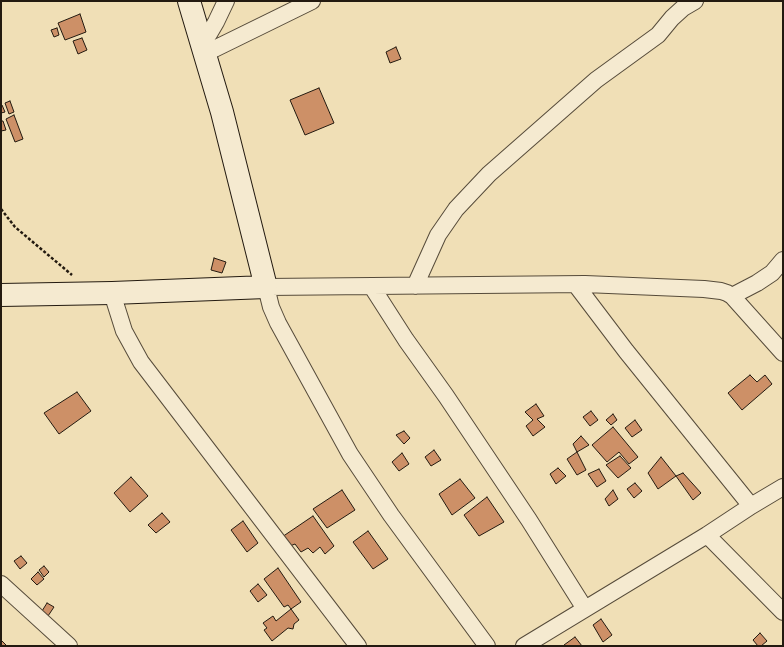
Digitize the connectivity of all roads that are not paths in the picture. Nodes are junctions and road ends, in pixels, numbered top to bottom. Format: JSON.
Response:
{"nodes":[{"id":1,"x":189,"y":1,"type":"edge"},
{"id":2,"x":226,"y":1,"type":"edge"},
{"id":3,"x":312,"y":1,"type":"edge"},
{"id":4,"x":695,"y":1,"type":"edge"},
{"id":5,"x":203,"y":48,"type":"junction"},
{"id":6,"x":783,"y":260,"type":"edge"},
{"id":7,"x":576,"y":285,"type":"junction"},
{"id":8,"x":415,"y":286,"type":"junction"},
{"id":9,"x":266,"y":287,"type":"junction"},
{"id":10,"x":372,"y":287,"type":"junction"},
{"id":11,"x":103,"y":293,"type":"junction"},
{"id":12,"x":1,"y":295,"type":"edge"},
{"id":13,"x":732,"y":296,"type":"junction"},
{"id":14,"x":783,"y":353,"type":"edge"},
{"id":15,"x":783,"y":487,"type":"edge"},
{"id":16,"x":751,"y":506,"type":"junction"},
{"id":17,"x":707,"y":535,"type":"junction"},
{"id":18,"x":1,"y":584,"type":"edge"},
{"id":19,"x":585,"y":610,"type":"junction"},
{"id":20,"x":783,"y":612,"type":"edge"},
{"id":21,"x":69,"y":646,"type":"edge"},
{"id":22,"x":358,"y":646,"type":"edge"},
{"id":23,"x":487,"y":646,"type":"edge"},
{"id":24,"x":524,"y":646,"type":"edge"}],
"edges":[{"from":1,"to":5,"type":"street"},
{"from":2,"to":5,"type":"street"},
{"from":3,"to":5,"type":"street"},
{"from":4,"to":8,"type":"street"},
{"from":5,"to":9,"type":"street"},
{"from":6,"to":13,"type":"street"},
{"from":7,"to":8,"type":"street"},
{"from":7,"to":13,"type":"street"},
{"from":7,"to":16,"type":"street"},
{"from":8,"to":10,"type":"street"},
{"from":9,"to":10,"type":"street"},
{"from":9,"to":11,"type":"street"},
{"from":9,"to":23,"type":"street"},
{"from":10,"to":19,"type":"street"},
{"from":11,"to":12,"type":"street"},
{"from":11,"to":22,"type":"street"},
{"from":13,"to":14,"type":"street"},
{"from":15,"to":16,"type":"street"},
{"from":16,"to":17,"type":"street"},
{"from":17,"to":19,"type":"street"},
{"from":17,"to":20,"type":"street"},
{"from":18,"to":21,"type":"street"},
{"from":19,"to":24,"type":"street"}]}
